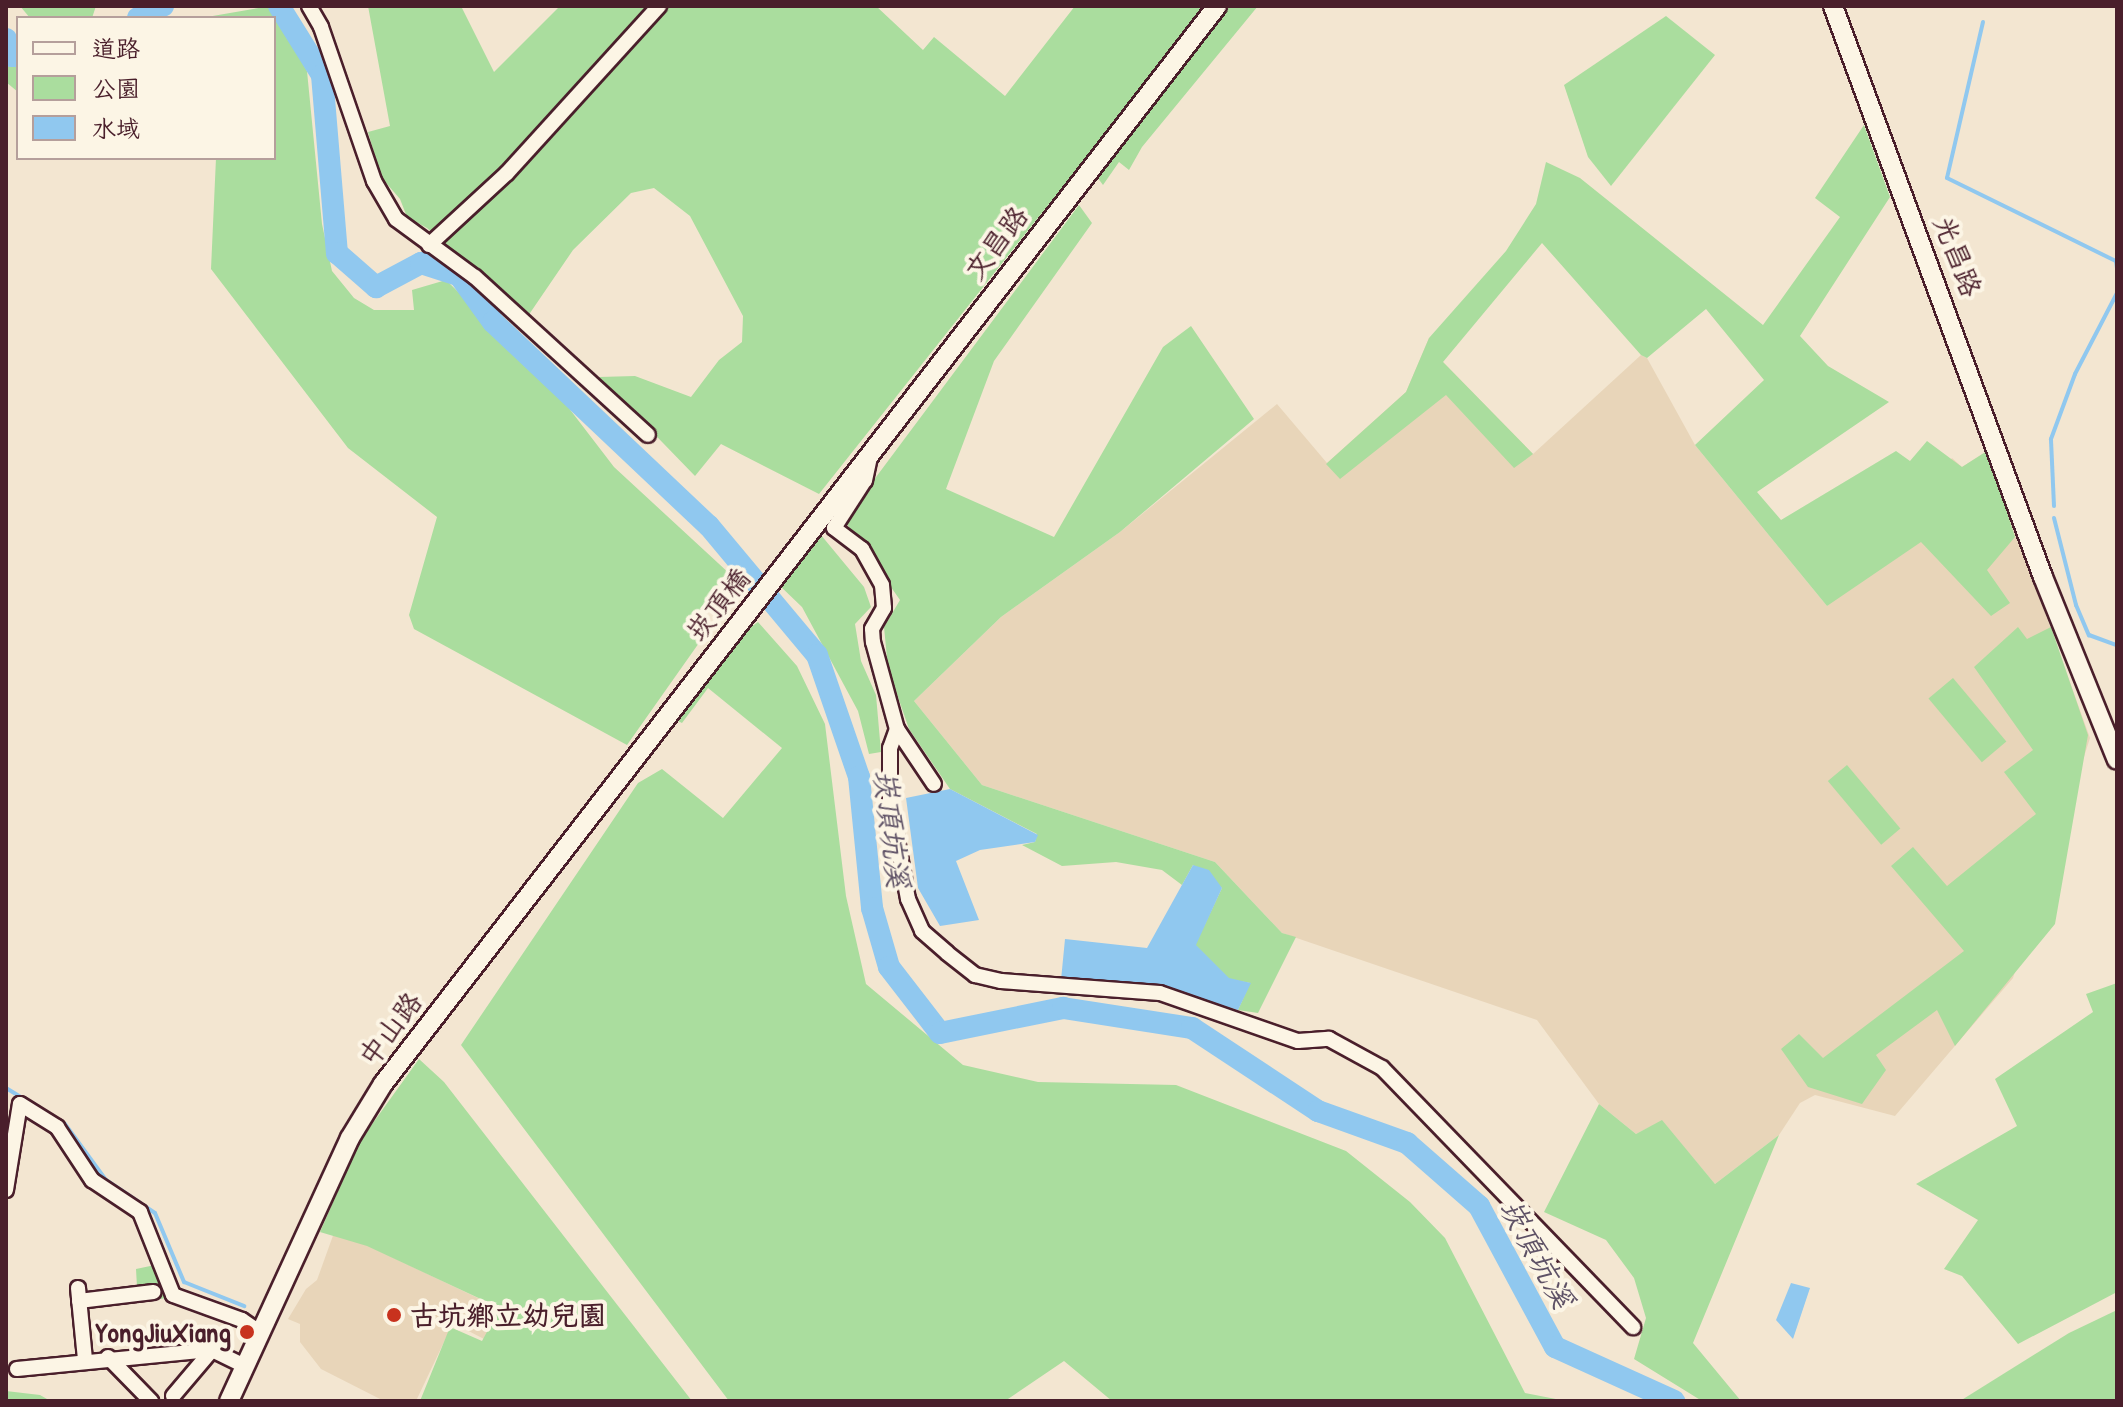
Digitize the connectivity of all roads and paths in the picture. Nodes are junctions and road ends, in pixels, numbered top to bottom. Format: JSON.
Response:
{"nodes":[{"id":1,"x":309,"y":6,"type":"edge"},
{"id":2,"x":659,"y":6,"type":"edge"},
{"id":3,"x":1217,"y":6,"type":"edge"},
{"id":4,"x":1833,"y":6,"type":"edge"},
{"id":5,"x":429,"y":245,"type":"junction"},
{"id":6,"x":648,"y":435,"type":"dead end"},
{"id":7,"x":871,"y":453,"type":"junction"},
{"id":8,"x":823,"y":517,"type":"joint"},
{"id":9,"x":656,"y":727,"type":"joint"},
{"id":10,"x":897,"y":729,"type":"junction"},
{"id":11,"x":2117,"y":760,"type":"edge"},
{"id":12,"x":934,"y":784,"type":"dead end"},
{"id":13,"x":6,"y":1190,"type":"edge"},
{"id":14,"x":153,"y":1292,"type":"dead end"},
{"id":15,"x":1633,"y":1327,"type":"dead end"},
{"id":16,"x":259,"y":1332,"type":"junction"},
{"id":17,"x":212,"y":1350,"type":"junction"},
{"id":18,"x":108,"y":1357,"type":"junction"},
{"id":19,"x":85,"y":1360,"type":"junction"},
{"id":20,"x":245,"y":1366,"type":"junction"},
{"id":21,"x":17,"y":1369,"type":"dead end"},
{"id":22,"x":173,"y":1396,"type":"dead end"},
{"id":23,"x":151,"y":1401,"type":"edge"},
{"id":24,"x":229,"y":1401,"type":"edge"}],
"edges":[{"from":1,"to":5,"type":"street"},
{"from":2,"to":5,"type":"street"},
{"from":3,"to":7,"type":"main road","name":"文昌路"},
{"from":4,"to":11,"type":"main road","name":"光昌路"},
{"from":5,"to":6,"type":"street"},
{"from":7,"to":8,"type":"main road","name":"文昌路"},
{"from":7,"to":10,"type":"street"},
{"from":8,"to":9,"type":"main road","name":"崁頂橋"},
{"from":9,"to":16,"type":"main road","name":"中山路"},
{"from":10,"to":12,"type":"street"},
{"from":10,"to":15,"type":"street"},
{"from":13,"to":16,"type":"street"},
{"from":14,"to":19,"type":"street"},
{"from":16,"to":20,"type":"main road","name":"中山路"},
{"from":17,"to":18,"type":"street"},
{"from":17,"to":20,"type":"street"},
{"from":17,"to":22,"type":"street"},
{"from":18,"to":19,"type":"street"},
{"from":18,"to":23,"type":"street"},
{"from":19,"to":21,"type":"street"},
{"from":20,"to":24,"type":"main road","name":"中山路"}]}
